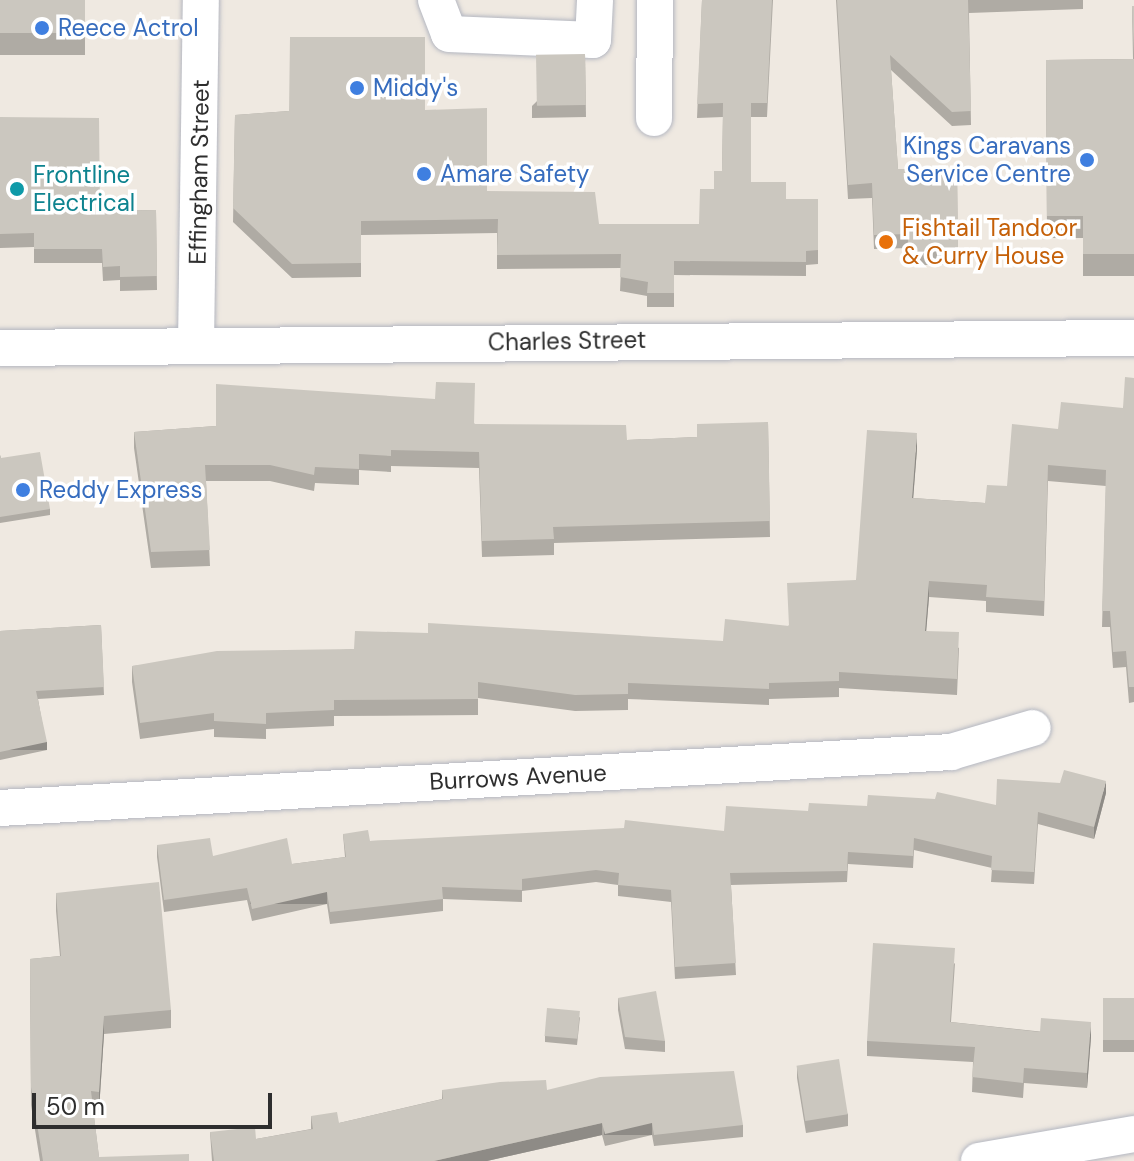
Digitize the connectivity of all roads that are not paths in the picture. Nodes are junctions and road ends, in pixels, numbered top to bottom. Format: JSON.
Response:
{"nodes":[{"id":1,"x":201,"y":0,"type":"edge"},
{"id":2,"x":436,"y":0,"type":"edge"},
{"id":3,"x":457,"y":0,"type":"edge"},
{"id":4,"x":595,"y":0,"type":"edge"},
{"id":5,"x":655,"y":0,"type":"edge"},
{"id":6,"x":465,"y":36,"type":"junction"},
{"id":7,"x":654,"y":118,"type":"dead end"},
{"id":8,"x":1134,"y":338,"type":"edge"},
{"id":9,"x":196,"y":345,"type":"junction"},
{"id":10,"x":0,"y":348,"type":"edge"},
{"id":11,"x":1033,"y":728,"type":"dead end"},
{"id":12,"x":0,"y":808,"type":"edge"},
{"id":13,"x":1134,"y":1134,"type":"edge"},
{"id":14,"x":1068,"y":1154,"type":"edge"},
{"id":15,"x":979,"y":1161,"type":"edge"}],
"edges":[{"from":1,"to":9,"type":"street","name":"Effingham Street"},
{"from":2,"to":6,"type":"street"},
{"from":3,"to":6,"type":"street"},
{"from":4,"to":6,"type":"street"},
{"from":5,"to":7,"type":"street"},
{"from":8,"to":9,"type":"street","name":"Charles Street"},
{"from":9,"to":10,"type":"street","name":"Charles Street"},
{"from":11,"to":12,"type":"street","name":"Burrows Avenue"},
{"from":13,"to":14,"type":"street"},
{"from":14,"to":15,"type":"street"}]}
